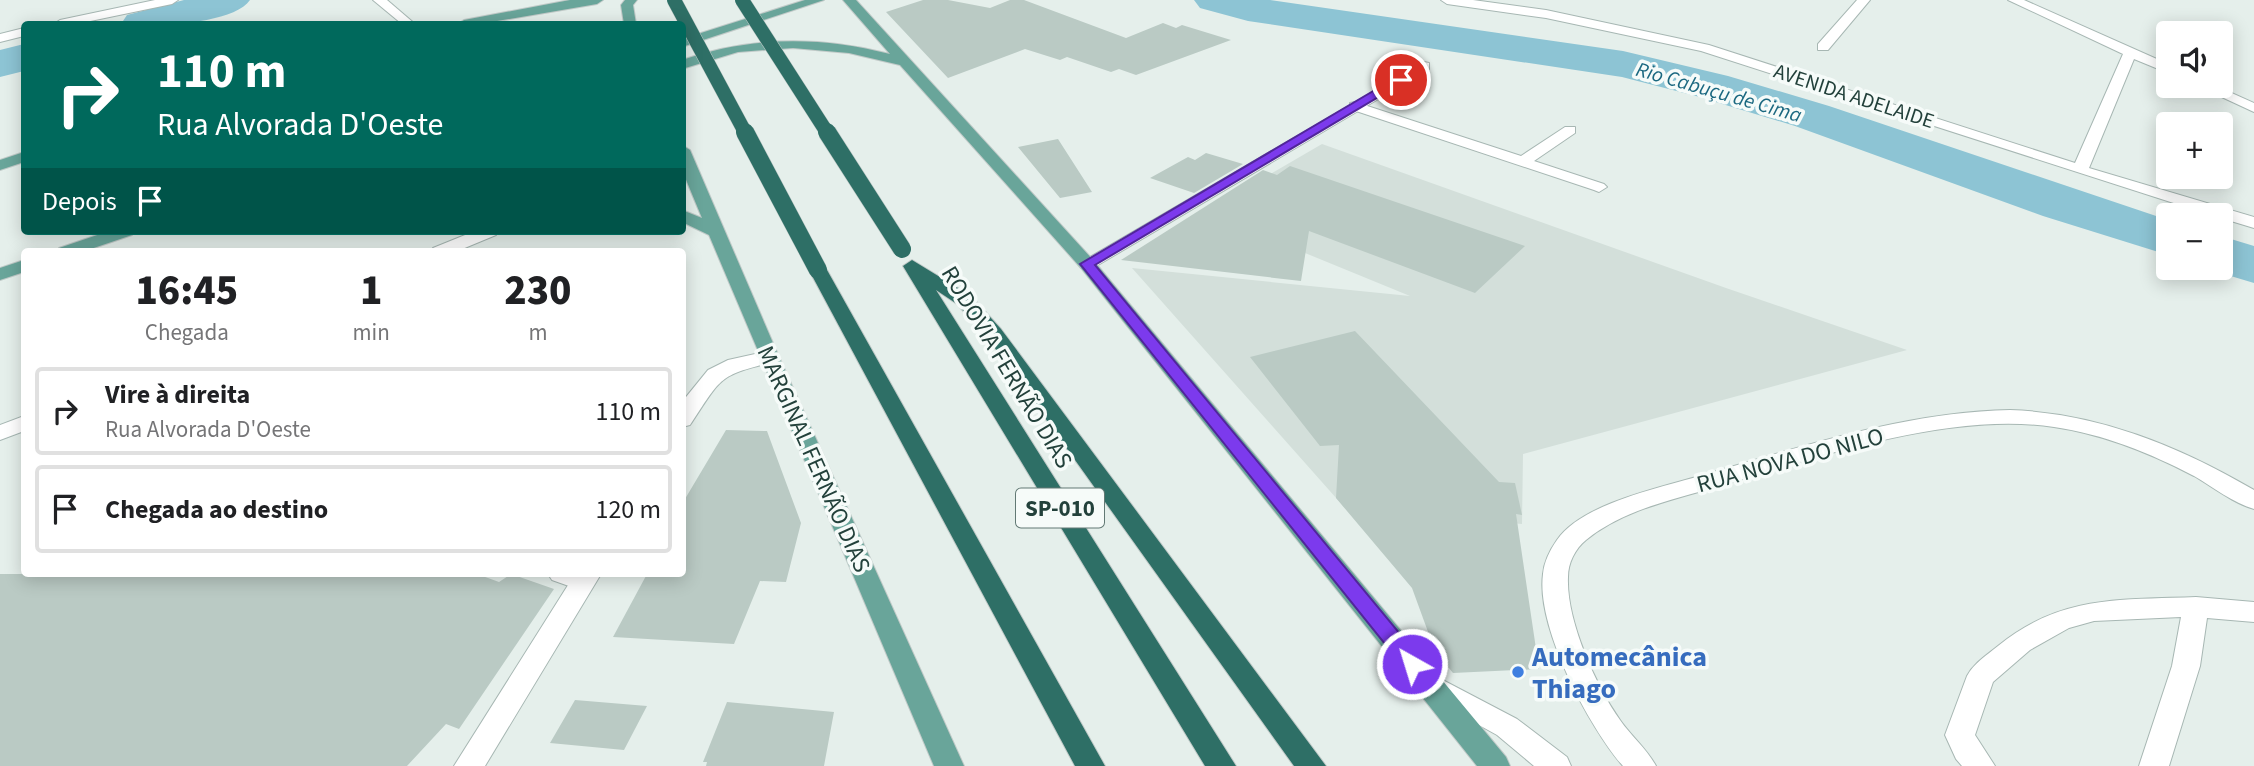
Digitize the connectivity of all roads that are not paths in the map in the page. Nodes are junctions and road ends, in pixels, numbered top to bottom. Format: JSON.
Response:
{"nodes":[{"id":1,"x":172,"y":0,"type":"edge"},
{"id":2,"x":379,"y":0,"type":"edge"},
{"id":3,"x":589,"y":0,"type":"edge"},
{"id":4,"x":597,"y":0,"type":"edge"},
{"id":5,"x":631,"y":0,"type":"edge"},
{"id":6,"x":674,"y":0,"type":"edge"},
{"id":7,"x":742,"y":0,"type":"edge"},
{"id":8,"x":818,"y":0,"type":"edge"},
{"id":9,"x":849,"y":0,"type":"edge"},
{"id":10,"x":1447,"y":0,"type":"edge"},
{"id":11,"x":1566,"y":0,"type":"edge"},
{"id":12,"x":1864,"y":0,"type":"edge"},
{"id":13,"x":2014,"y":0,"type":"edge"},
{"id":14,"x":133,"y":4,"type":"edge"},
{"id":15,"x":1546,"y":14,"type":"junction"},
{"id":16,"x":71,"y":21,"type":"edge"},
{"id":17,"x":405,"y":21,"type":"edge"},
{"id":18,"x":480,"y":21,"type":"edge"},
{"id":19,"x":629,"y":21,"type":"edge"},
{"id":20,"x":685,"y":21,"type":"edge"},
{"id":21,"x":686,"y":22,"type":"edge"},
{"id":22,"x":21,"y":34,"type":"edge"},
{"id":23,"x":0,"y":38,"type":"edge"},
{"id":24,"x":686,"y":42,"type":"edge"},
{"id":25,"x":1823,"y":47,"type":"dead end"},
{"id":26,"x":2130,"y":52,"type":"junction"},
{"id":27,"x":907,"y":62,"type":"junction"},
{"id":28,"x":686,"y":63,"type":"edge"},
{"id":29,"x":2156,"y":64,"type":"edge"},
{"id":30,"x":1424,"y":66,"type":"dead end"},
{"id":31,"x":2232,"y":98,"type":"edge"},
{"id":32,"x":1355,"y":106,"type":"junction"},
{"id":33,"x":2254,"y":108,"type":"edge"},
{"id":34,"x":1570,"y":130,"type":"dead end"},
{"id":35,"x":21,"y":158,"type":"edge"},
{"id":36,"x":686,"y":159,"type":"edge"},
{"id":37,"x":1522,"y":162,"type":"junction"},
{"id":38,"x":0,"y":165,"type":"edge"},
{"id":39,"x":2080,"y":170,"type":"junction"},
{"id":40,"x":1599,"y":187,"type":"dead end"},
{"id":41,"x":686,"y":217,"type":"edge"},
{"id":42,"x":2254,"y":223,"type":"edge"},
{"id":43,"x":717,"y":232,"type":"junction"},
{"id":44,"x":114,"y":235,"type":"edge"},
{"id":45,"x":480,"y":235,"type":"edge"},
{"id":46,"x":77,"y":248,"type":"edge"},
{"id":47,"x":449,"y":248,"type":"edge"},
{"id":48,"x":907,"y":258,"type":"junction"},
{"id":49,"x":1087,"y":264,"type":"junction"},
{"id":50,"x":21,"y":267,"type":"edge"},
{"id":51,"x":0,"y":274,"type":"edge"},
{"id":52,"x":769,"y":356,"type":"junction"},
{"id":53,"x":686,"y":414,"type":"edge"},
{"id":54,"x":21,"y":424,"type":"edge"},
{"id":55,"x":0,"y":433,"type":"edge"},
{"id":56,"x":2254,"y":501,"type":"edge"},
{"id":57,"x":577,"y":577,"type":"edge"},
{"id":58,"x":2196,"y":607,"type":"junction"},
{"id":59,"x":2254,"y":612,"type":"edge"},
{"id":60,"x":1428,"y":683,"type":"junction"},
{"id":61,"x":469,"y":766,"type":"edge"},
{"id":62,"x":949,"y":766,"type":"edge"},
{"id":63,"x":1090,"y":766,"type":"edge"},
{"id":64,"x":1221,"y":766,"type":"edge"},
{"id":65,"x":1311,"y":766,"type":"edge"},
{"id":66,"x":1495,"y":766,"type":"edge"},
{"id":67,"x":1556,"y":766,"type":"edge"},
{"id":68,"x":1641,"y":766,"type":"edge"},
{"id":69,"x":1980,"y":766,"type":"edge"},
{"id":70,"x":2154,"y":766,"type":"edge"}],
"edges":[{"from":1,"to":14,"type":"street"},
{"from":2,"to":17,"type":"street"},
{"from":3,"to":4,"type":"main road"},
{"from":3,"to":18,"type":"main road"},
{"from":5,"to":19,"type":"main road"},
{"from":6,"to":20,"type":"highway","bridge":true},
{"from":7,"to":48,"type":"highway","name":"RODOVIA FERNÃO DIAS","number":"SP-010","bridge":true},
{"from":8,"to":24,"type":"main road"},
{"from":9,"to":27,"type":"main road"},
{"from":10,"to":15,"type":"street","name":"AVENIDA ADELAIDE"},
{"from":11,"to":15,"type":"street"},
{"from":12,"to":25,"type":"street"},
{"from":13,"to":26,"type":"street"},
{"from":14,"to":16,"type":"street"},
{"from":15,"to":39,"type":"street","name":"AVENIDA ADELAIDE"},
{"from":21,"to":63,"type":"highway","bridge":true},
{"from":22,"to":23,"type":"street"},
{"from":26,"to":29,"type":"street"},
{"from":26,"to":39,"type":"street"},
{"from":27,"to":28,"type":"main road"},
{"from":27,"to":49,"type":"main road"},
{"from":30,"to":32,"type":"street"},
{"from":31,"to":33,"type":"street"},
{"from":32,"to":37,"type":"lane"},
{"from":32,"to":49,"type":"street"},
{"from":34,"to":37,"type":"lane"},
{"from":35,"to":38,"type":"main road"},
{"from":36,"to":43,"type":"main road","name":"MARGINAL FERNÃO DIAS"},
{"from":37,"to":40,"type":"lane"},
{"from":39,"to":42,"type":"street","name":"AVENIDA ADELAIDE"},
{"from":41,"to":43,"type":"main road"},
{"from":43,"to":52,"type":"main road","name":"MARGINAL FERNÃO DIAS"},
{"from":44,"to":46,"type":"main road"},
{"from":45,"to":47,"type":"street"},
{"from":48,"to":64,"type":"highway","name":"RODOVIA FERNÃO DIAS","number":"SP-010"},
{"from":48,"to":65,"type":"highway"},
{"from":49,"to":60,"type":"main road"},
{"from":50,"to":51,"type":"main road"},
{"from":52,"to":53,"type":"street"},
{"from":52,"to":62,"type":"main road","name":"MARGINAL FERNÃO DIAS"},
{"from":54,"to":55,"type":"street"},
{"from":56,"to":68,"type":"street","name":"RUA NOVA DO NILO"},
{"from":57,"to":61,"type":"street"},
{"from":58,"to":59,"type":"street"},
{"from":58,"to":69,"type":"street"},
{"from":58,"to":70,"type":"street"},
{"from":60,"to":66,"type":"main road"},
{"from":60,"to":67,"type":"street"}]}
